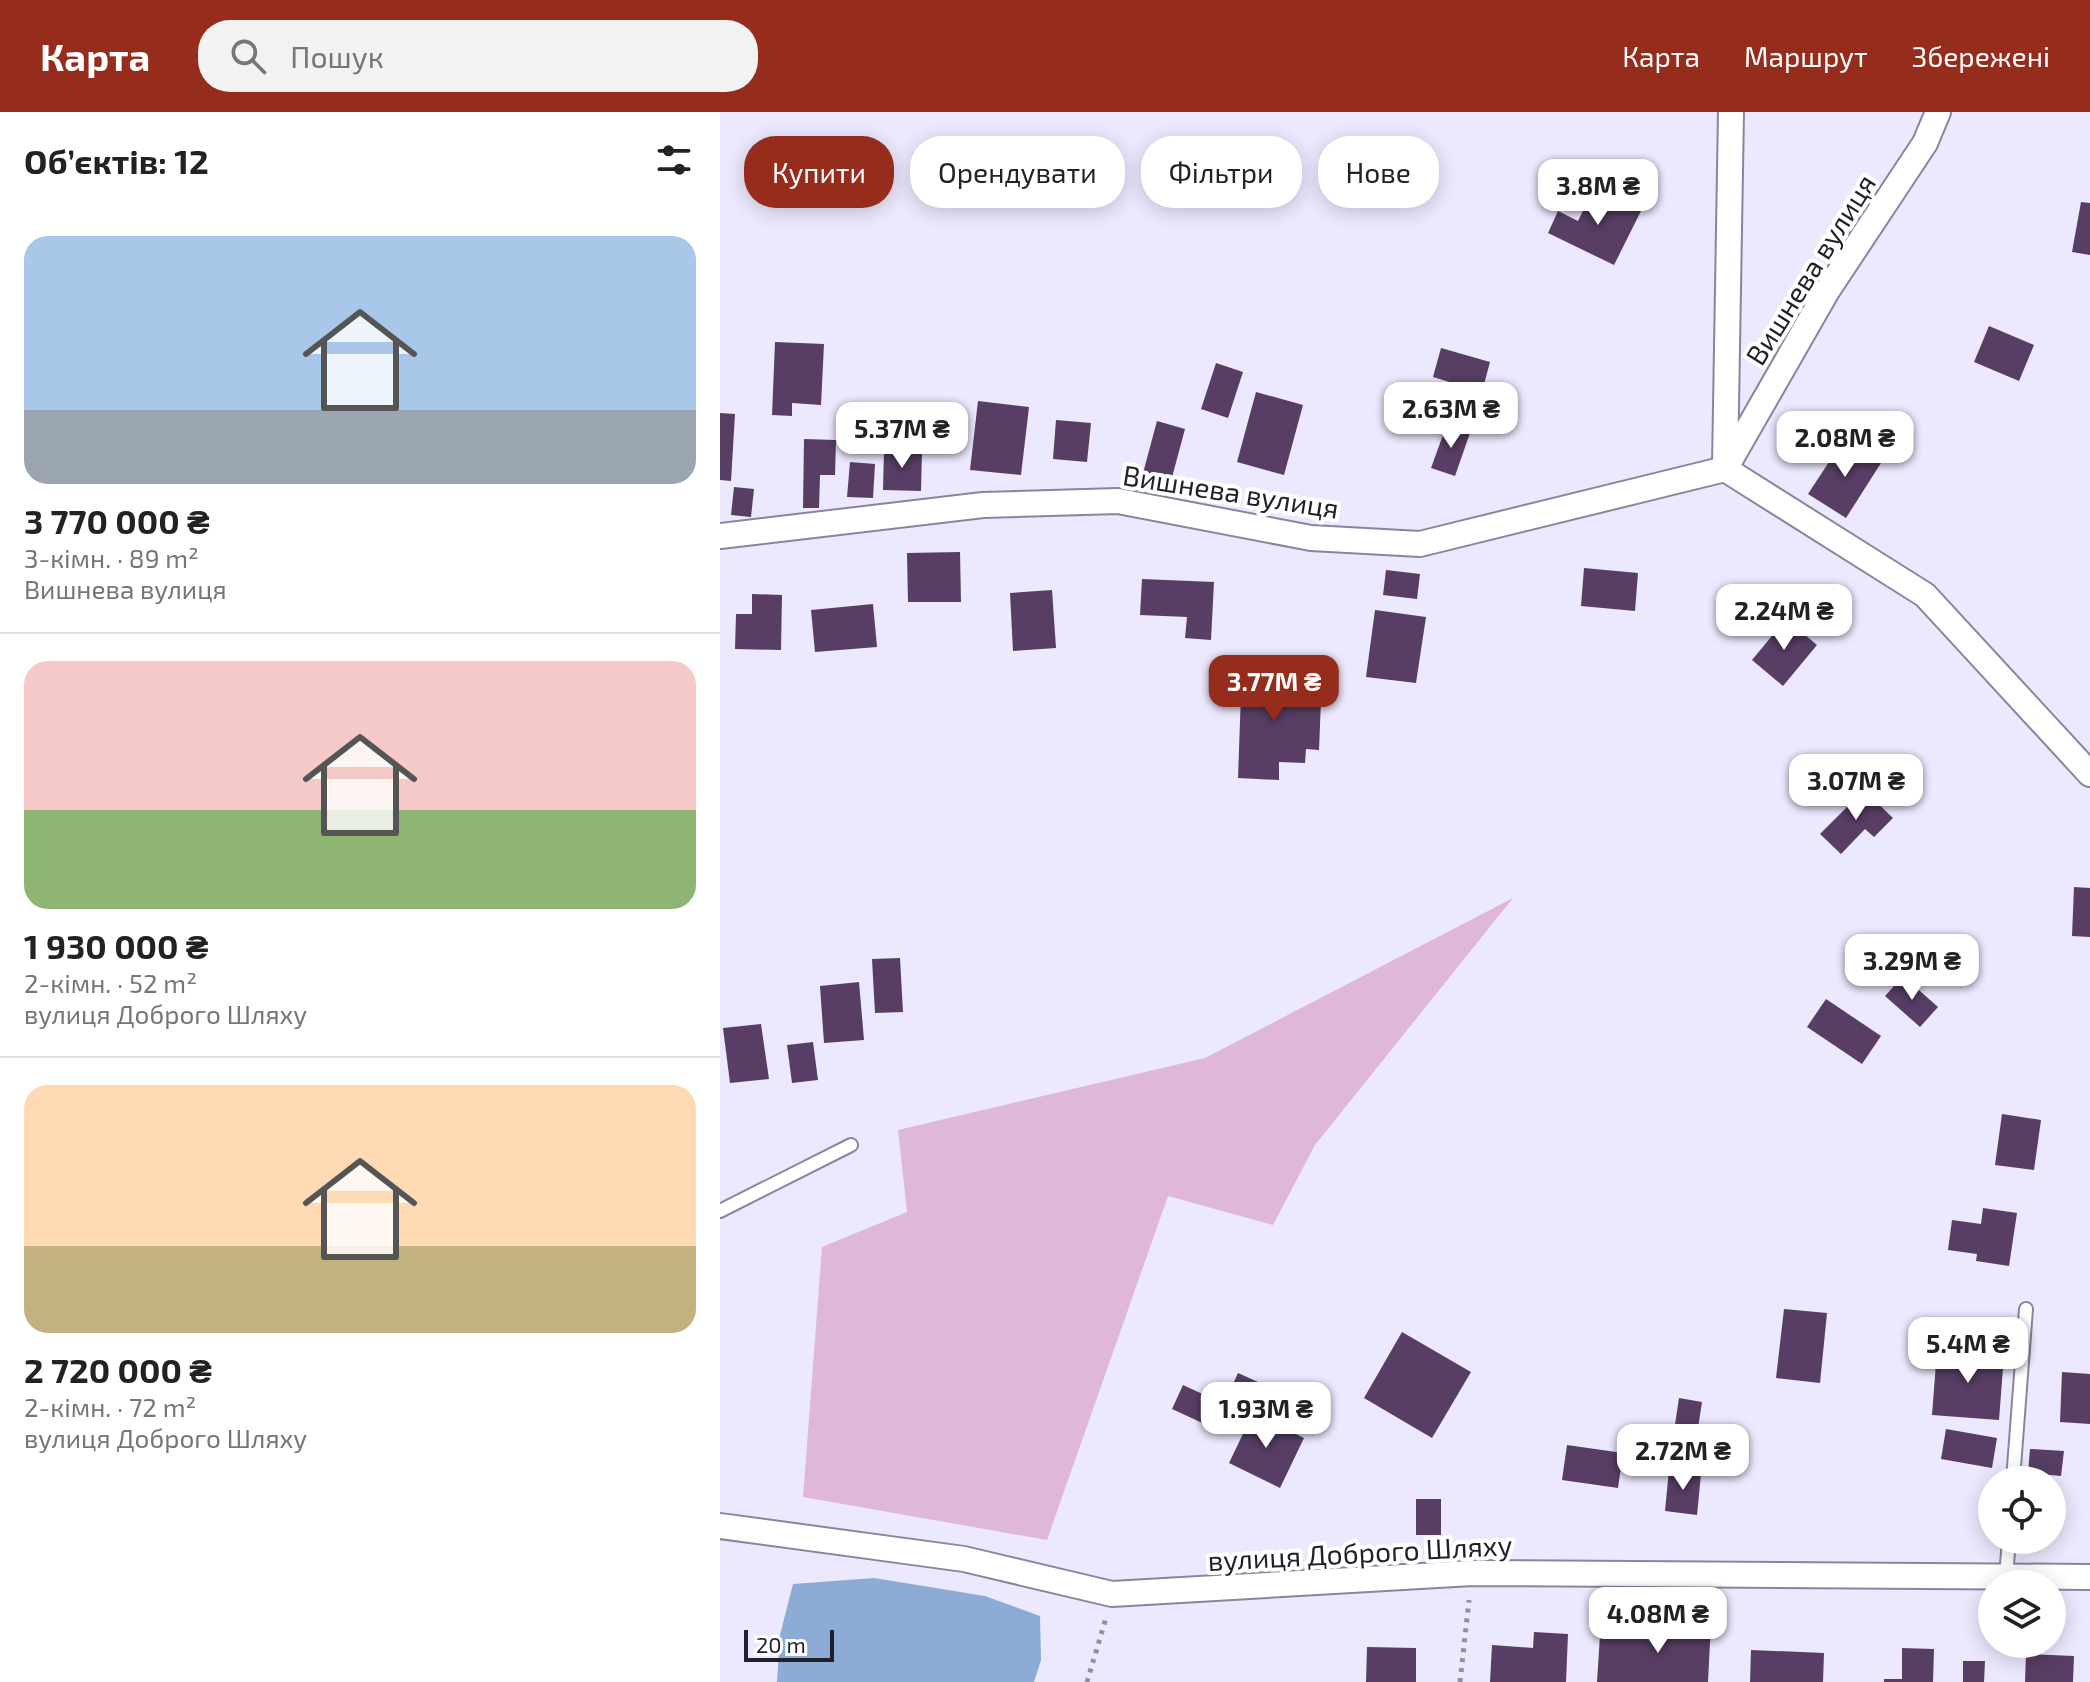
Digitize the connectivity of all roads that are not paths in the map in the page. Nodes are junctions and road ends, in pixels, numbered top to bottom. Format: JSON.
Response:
{"nodes":[{"id":1,"x":1731,"y":112,"type":"edge"},
{"id":2,"x":1938,"y":112,"type":"edge"},
{"id":3,"x":1725,"y":469,"type":"junction"},
{"id":4,"x":720,"y":536,"type":"edge"},
{"id":5,"x":2090,"y":774,"type":"edge"},
{"id":6,"x":851,"y":1145,"type":"dead end"},
{"id":7,"x":720,"y":1211,"type":"edge"},
{"id":8,"x":2026,"y":1309,"type":"dead end"},
{"id":9,"x":2014,"y":1466,"type":"edge"},
{"id":10,"x":721,"y":1532,"type":"edge"},
{"id":11,"x":1978,"y":1576,"type":"edge"},
{"id":12,"x":2066,"y":1577,"type":"edge"},
{"id":13,"x":2090,"y":1577,"type":"edge"}],
"edges":[{"from":1,"to":3,"type":"street"},
{"from":2,"to":3,"type":"street","name":"Вишнева вулиця"},
{"from":3,"to":4,"type":"street","name":"Вишнева вулиця"},
{"from":3,"to":5,"type":"street"},
{"from":6,"to":7,"type":"lane"},
{"from":8,"to":9,"type":"lane"},
{"from":10,"to":11,"type":"street","name":"вулиця Доброго Шляху"},
{"from":12,"to":13,"type":"street","name":"вулиця Доброго Шляху"}]}
